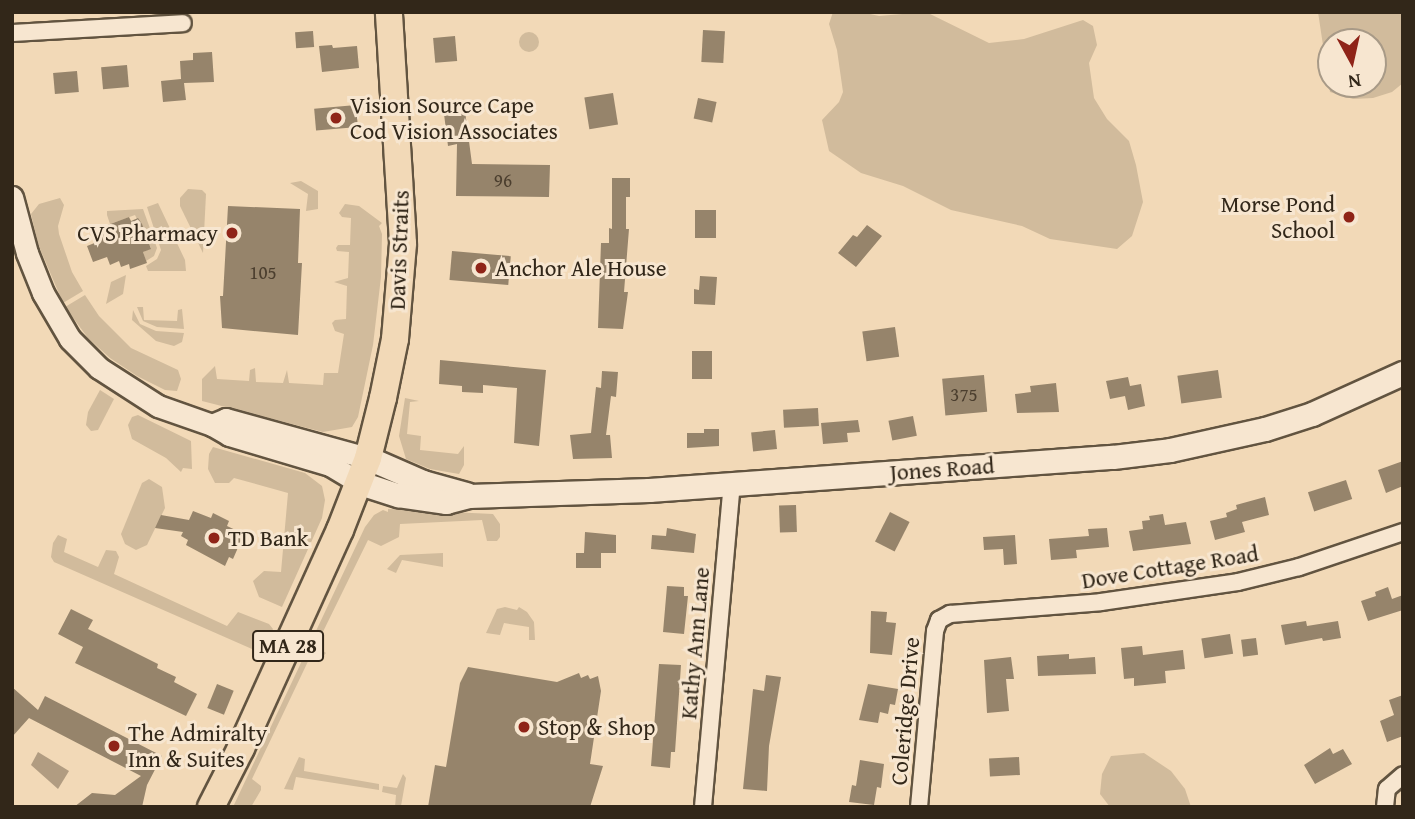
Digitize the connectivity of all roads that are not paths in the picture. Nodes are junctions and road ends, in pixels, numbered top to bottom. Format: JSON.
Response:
{"nodes":[{"id":1,"x":389,"y":12,"type":"edge"},
{"id":2,"x":183,"y":23,"type":"dead end"},
{"id":3,"x":12,"y":33,"type":"edge"},
{"id":4,"x":12,"y":197,"type":"edge"},
{"id":5,"x":1403,"y":373,"type":"edge"},
{"id":6,"x":364,"y":471,"type":"junction"},
{"id":7,"x":732,"y":484,"type":"junction"},
{"id":8,"x":1403,"y":532,"type":"edge"},
{"id":9,"x":939,"y":621,"type":"joint"},
{"id":10,"x":1403,"y":775,"type":"edge"},
{"id":11,"x":211,"y":807,"type":"edge"},
{"id":12,"x":703,"y":807,"type":"edge"},
{"id":13,"x":919,"y":807,"type":"edge"},
{"id":14,"x":1385,"y":807,"type":"edge"}],
"edges":[{"from":1,"to":6,"type":"main road","name":"Davis Straits","number":"MA 28"},
{"from":2,"to":3,"type":"street"},
{"from":4,"to":6,"type":"street"},
{"from":5,"to":7,"type":"main road","name":"Jones Road"},
{"from":6,"to":7,"type":"main road","name":"Jones Road"},
{"from":6,"to":11,"type":"main road","number":"MA 28"},
{"from":7,"to":12,"type":"street","name":"Kathy Ann Lane"},
{"from":8,"to":9,"type":"street","name":"Dove Cottage Road"},
{"from":9,"to":13,"type":"street","name":"Coleridge Drive"},
{"from":10,"to":14,"type":"street"}]}
